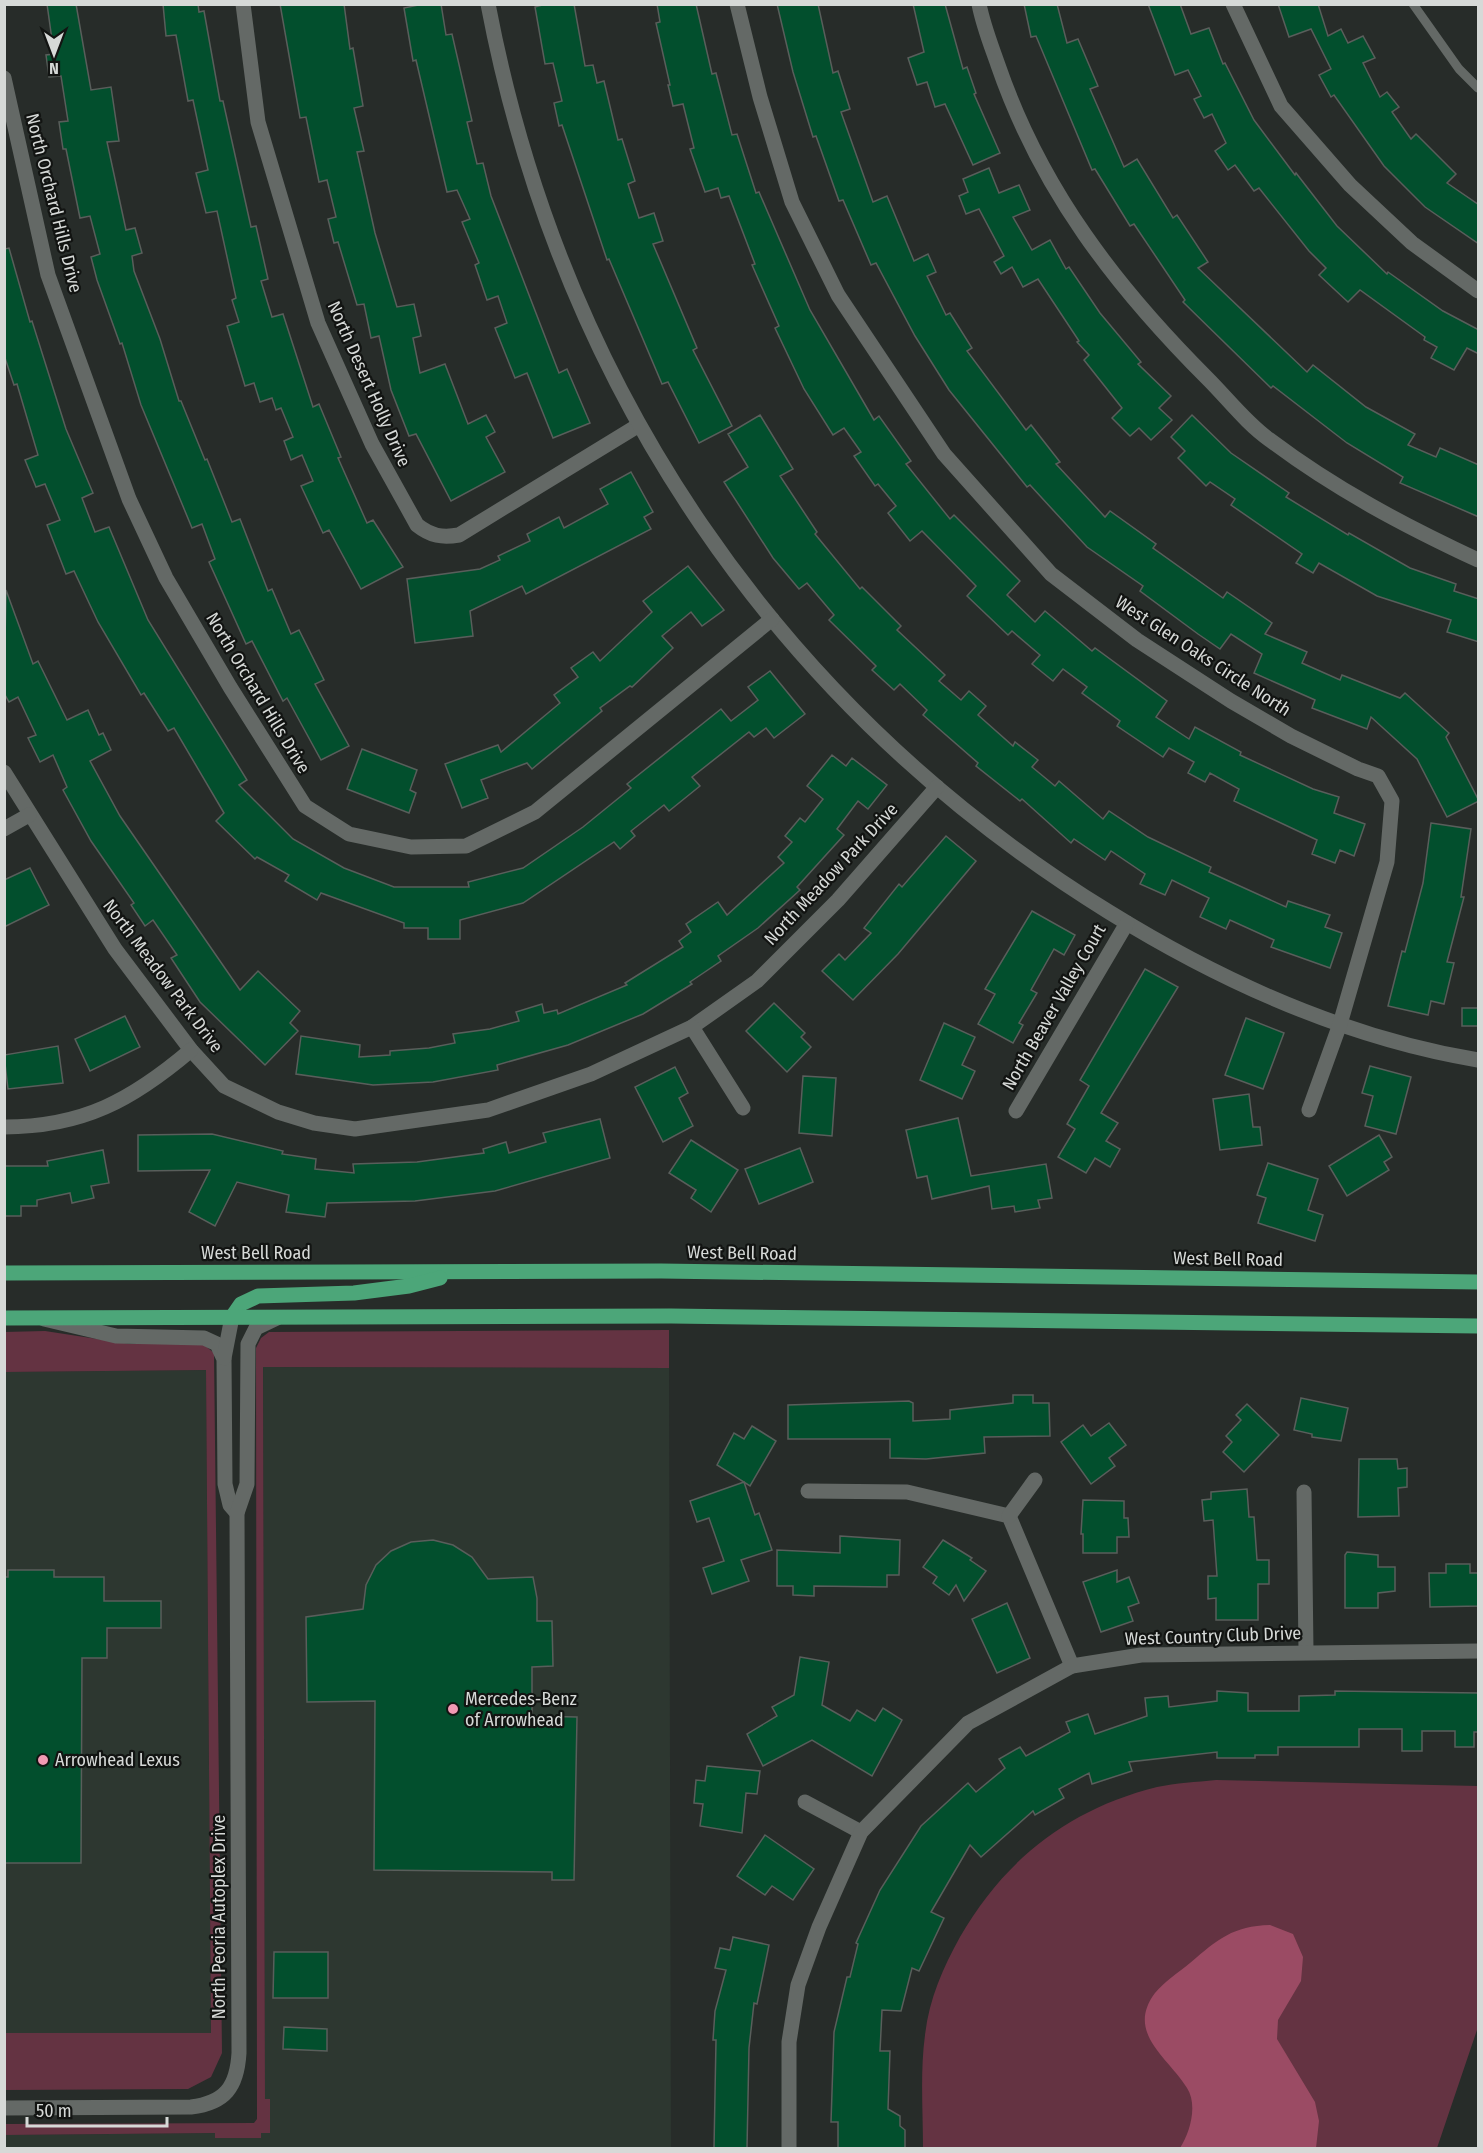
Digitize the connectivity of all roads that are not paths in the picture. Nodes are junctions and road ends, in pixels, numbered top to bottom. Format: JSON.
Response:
{"nodes":[{"id":1,"x":243,"y":4,"type":"edge"},
{"id":2,"x":488,"y":4,"type":"edge"},
{"id":3,"x":736,"y":4,"type":"edge"},
{"id":4,"x":979,"y":4,"type":"edge"},
{"id":5,"x":1233,"y":4,"type":"edge"},
{"id":6,"x":1413,"y":4,"type":"edge"},
{"id":7,"x":4,"y":78,"type":"edge"},
{"id":8,"x":1479,"y":88,"type":"edge"},
{"id":9,"x":1479,"y":291,"type":"edge"},
{"id":10,"x":639,"y":425,"type":"junction"},
{"id":11,"x":1479,"y":560,"type":"edge"},
{"id":12,"x":772,"y":619,"type":"junction"},
{"id":13,"x":4,"y":772,"type":"edge"},
{"id":14,"x":937,"y":787,"type":"junction"},
{"id":15,"x":29,"y":815,"type":"junction"},
{"id":16,"x":4,"y":829,"type":"edge"},
{"id":17,"x":1127,"y":923,"type":"junction"},
{"id":18,"x":1340,"y":1024,"type":"junction"},
{"id":19,"x":692,"y":1027,"type":"junction"},
{"id":20,"x":191,"y":1050,"type":"junction"},
{"id":21,"x":1479,"y":1060,"type":"edge"},
{"id":22,"x":743,"y":1108,"type":"dead end"},
{"id":23,"x":1309,"y":1110,"type":"dead end"},
{"id":24,"x":1016,"y":1111,"type":"dead end"},
{"id":25,"x":4,"y":1127,"type":"edge"},
{"id":26,"x":456,"y":1272,"type":"junction"},
{"id":27,"x":4,"y":1273,"type":"edge"},
{"id":28,"x":1479,"y":1282,"type":"edge"},
{"id":29,"x":232,"y":1317,"type":"junction"},
{"id":30,"x":280,"y":1317,"type":"junction"},
{"id":31,"x":4,"y":1318,"type":"edge"},
{"id":32,"x":39,"y":1318,"type":"junction"},
{"id":33,"x":1479,"y":1326,"type":"edge"},
{"id":34,"x":224,"y":1359,"type":"junction"},
{"id":35,"x":1035,"y":1480,"type":"dead end"},
{"id":36,"x":808,"y":1491,"type":"dead end"},
{"id":37,"x":1304,"y":1492,"type":"dead end"},
{"id":38,"x":237,"y":1513,"type":"junction"},
{"id":39,"x":1009,"y":1516,"type":"junction"},
{"id":40,"x":1306,"y":1651,"type":"junction"},
{"id":41,"x":1479,"y":1651,"type":"edge"},
{"id":42,"x":1072,"y":1666,"type":"junction"},
{"id":43,"x":805,"y":1802,"type":"dead end"},
{"id":44,"x":861,"y":1832,"type":"junction"},
{"id":45,"x":4,"y":2108,"type":"edge"},
{"id":46,"x":789,"y":2148,"type":"edge"}],
"edges":[{"from":1,"to":10,"type":"street","name":"North Desert Holly Drive"},
{"from":2,"to":10,"type":"street"},
{"from":3,"to":18,"type":"street","name":"West Glen Oaks Circle North"},
{"from":4,"to":11,"type":"street"},
{"from":5,"to":9,"type":"street"},
{"from":6,"to":8,"type":"lane"},
{"from":7,"to":12,"type":"street","name":"North Orchard Hills Drive"},
{"from":10,"to":12,"type":"street"},
{"from":12,"to":14,"type":"street"},
{"from":13,"to":15,"type":"street","name":"North Meadow Park Drive"},
{"from":14,"to":17,"type":"street"},
{"from":14,"to":19,"type":"street","name":"North Meadow Park Drive"},
{"from":15,"to":16,"type":"street"},
{"from":15,"to":20,"type":"street","name":"North Meadow Park Drive"},
{"from":17,"to":18,"type":"street"},
{"from":17,"to":24,"type":"street","name":"North Beaver Valley Court"},
{"from":18,"to":21,"type":"street"},
{"from":18,"to":23,"type":"street","name":"West Glen Oaks Circle North"},
{"from":19,"to":20,"type":"street","name":"North Meadow Park Drive"},
{"from":19,"to":22,"type":"street"},
{"from":20,"to":25,"type":"street"},
{"from":26,"to":27,"type":"main road","name":"West Bell Road"},
{"from":26,"to":28,"type":"main road","name":"West Bell Road"},
{"from":26,"to":29,"type":"main road"},
{"from":29,"to":30,"type":"main road"},
{"from":29,"to":32,"type":"main road"},
{"from":29,"to":34,"type":"street","name":"North Peoria Autoplex Drive"},
{"from":30,"to":33,"type":"main road"},
{"from":30,"to":38,"type":"street","name":"North Peoria Autoplex Drive"},
{"from":31,"to":32,"type":"main road"},
{"from":32,"to":34,"type":"street"},
{"from":34,"to":38,"type":"street","name":"North Peoria Autoplex Drive"},
{"from":35,"to":39,"type":"street"},
{"from":36,"to":39,"type":"street"},
{"from":37,"to":40,"type":"street"},
{"from":38,"to":45,"type":"street","name":"North Peoria Autoplex Drive"},
{"from":39,"to":42,"type":"street"},
{"from":40,"to":41,"type":"street","name":"West Country Club Drive"},
{"from":40,"to":42,"type":"street","name":"West Country Club Drive"},
{"from":42,"to":44,"type":"street","name":"West Country Club Drive"},
{"from":43,"to":44,"type":"street"},
{"from":44,"to":46,"type":"street","name":"West Country Club Drive"}]}
